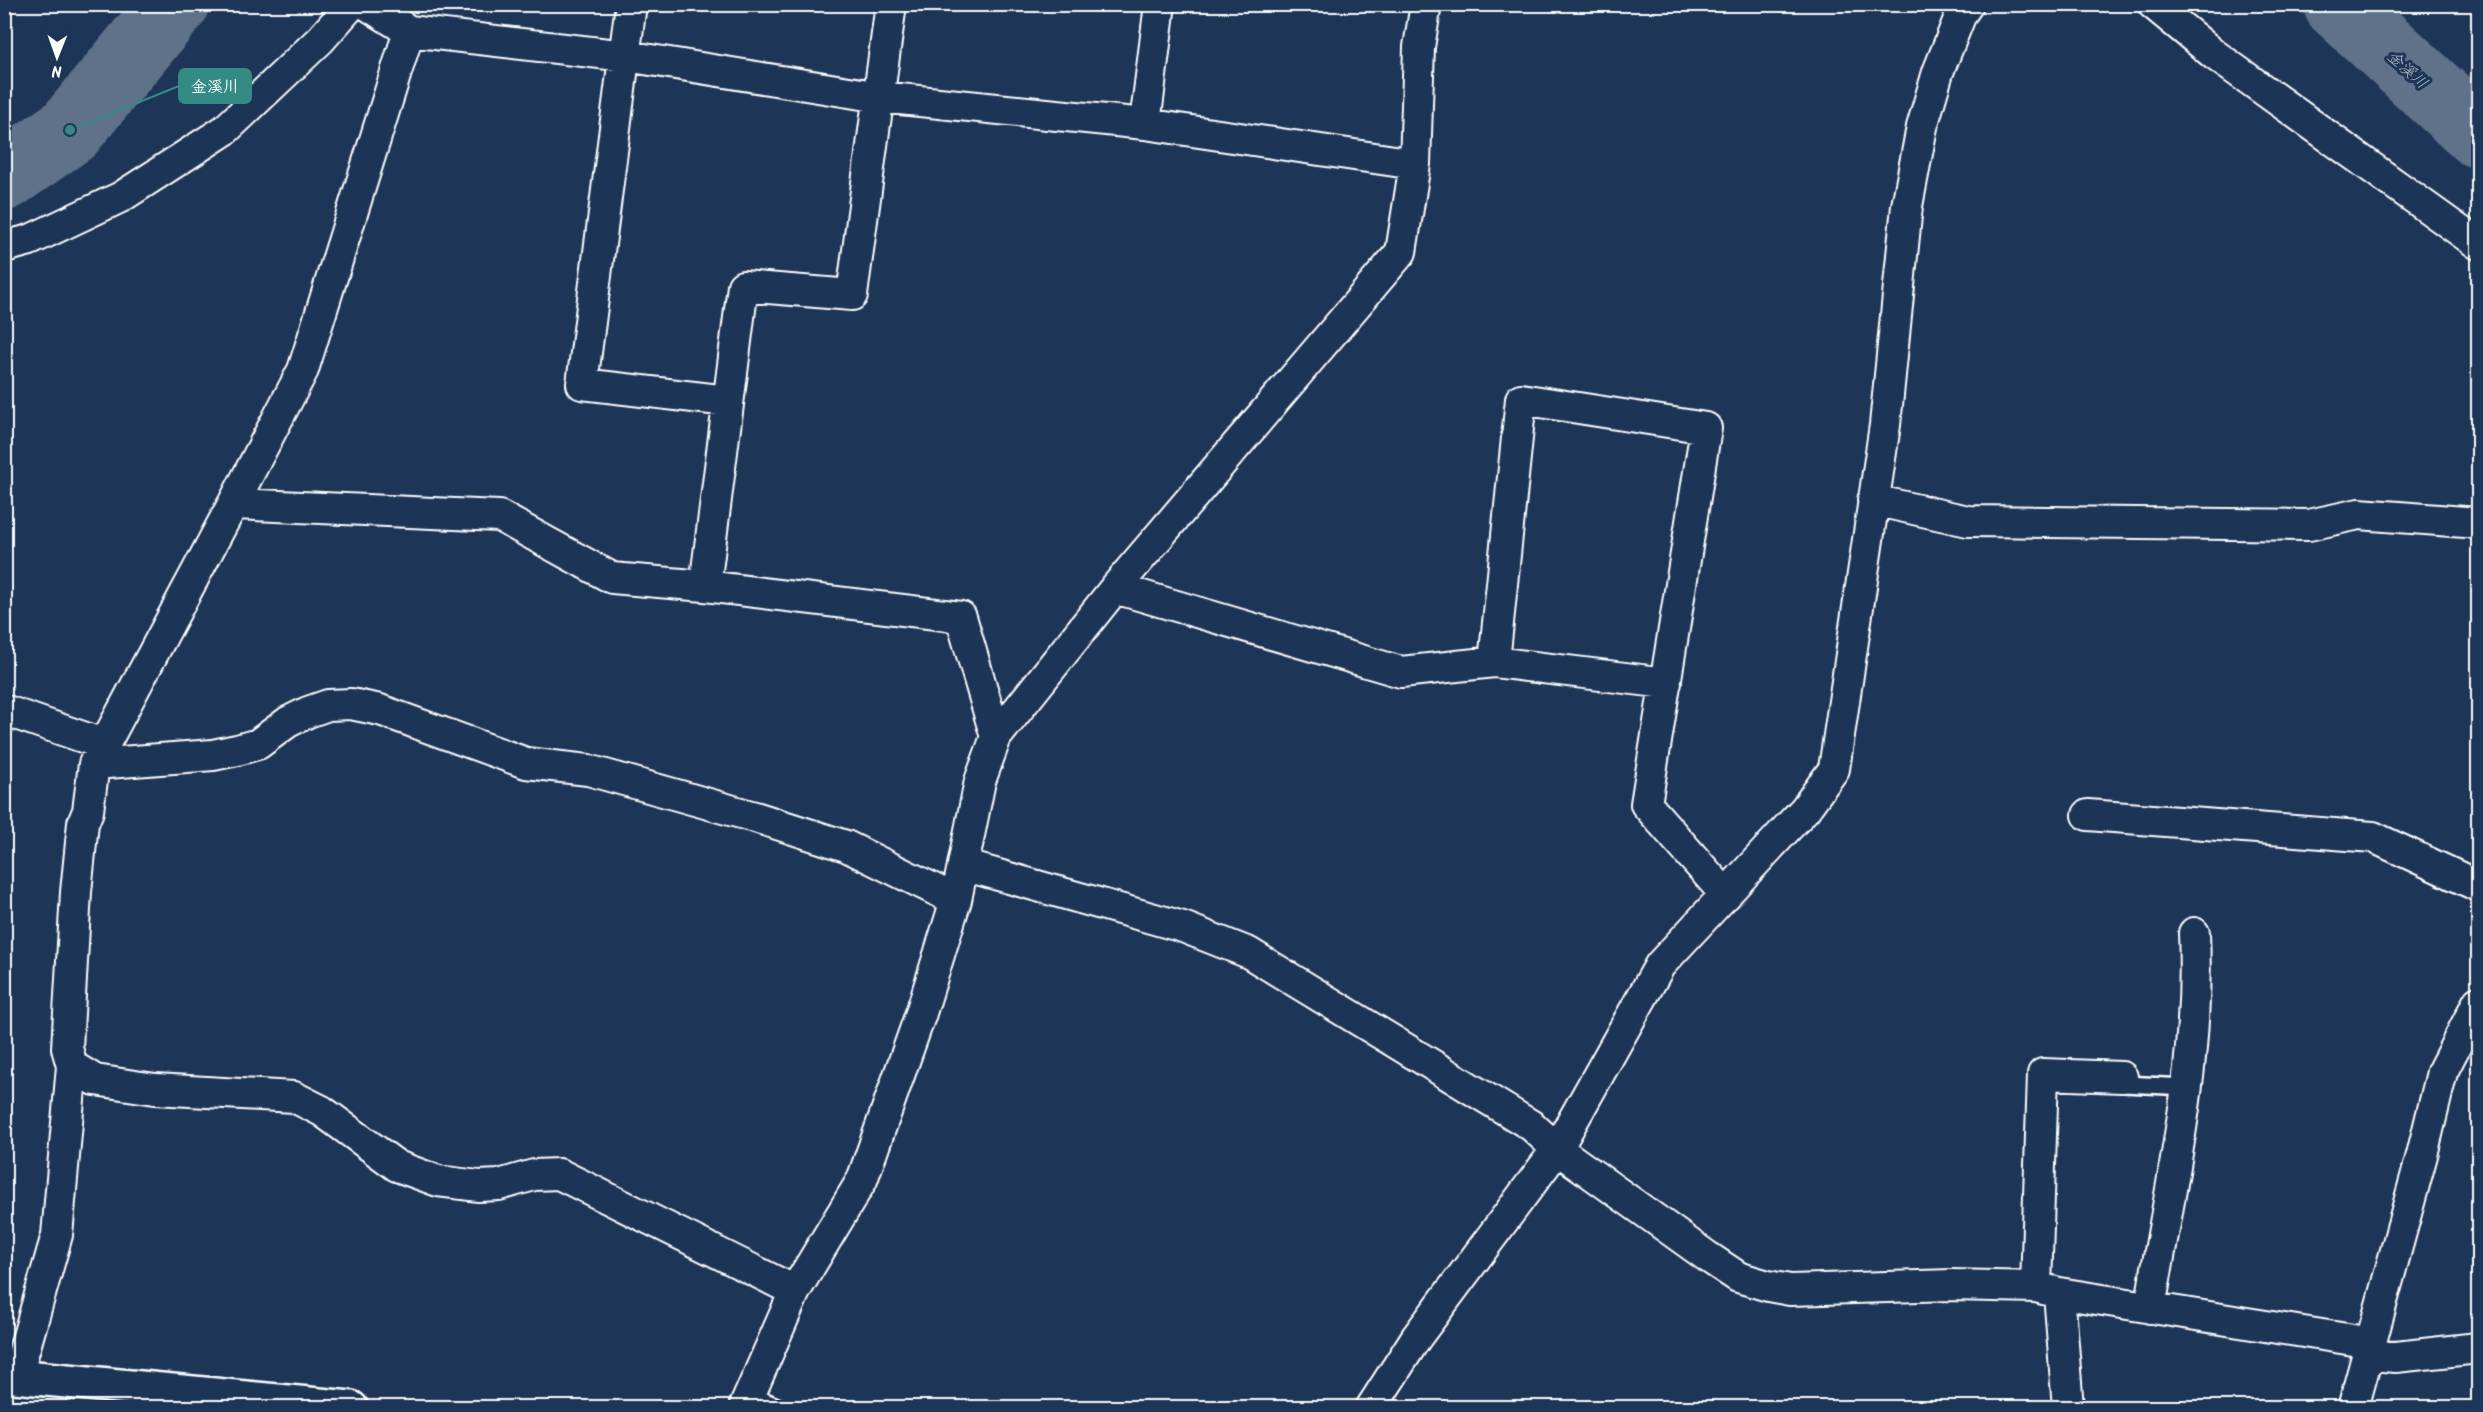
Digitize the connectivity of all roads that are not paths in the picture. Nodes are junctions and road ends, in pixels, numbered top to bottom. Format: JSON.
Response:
{"nodes":[{"id":1,"x":352,"y":4,"type":"edge"},
{"id":2,"x":366,"y":4,"type":"edge"},
{"id":3,"x":631,"y":4,"type":"edge"},
{"id":4,"x":891,"y":4,"type":"edge"},
{"id":5,"x":1160,"y":4,"type":"edge"},
{"id":6,"x":1426,"y":4,"type":"edge"},
{"id":7,"x":1968,"y":4,"type":"edge"},
{"id":8,"x":2153,"y":4,"type":"edge"},
{"id":9,"x":410,"y":31,"type":"junction"},
{"id":10,"x":626,"y":56,"type":"junction"},
{"id":11,"x":880,"y":97,"type":"junction"},
{"id":12,"x":1145,"y":124,"type":"junction"},
{"id":13,"x":1415,"y":164,"type":"junction"},
{"id":14,"x":2478,"y":244,"type":"edge"},
{"id":15,"x":4,"y":247,"type":"edge"},
{"id":16,"x":728,"y":401,"type":"junction"},
{"id":17,"x":1873,"y":500,"type":"junction"},
{"id":18,"x":233,"y":504,"type":"junction"},
{"id":19,"x":2478,"y":523,"type":"edge"},
{"id":20,"x":705,"y":586,"type":"junction"},
{"id":21,"x":1115,"y":588,"type":"junction"},
{"id":22,"x":1494,"y":662,"type":"junction"},
{"id":23,"x":1666,"y":684,"type":"junction"},
{"id":24,"x":4,"y":710,"type":"edge"},
{"id":25,"x":996,"y":737,"type":"junction"},
{"id":26,"x":99,"y":754,"type":"junction"},
{"id":27,"x":2088,"y":815,"type":"dead end"},
{"id":28,"x":963,"y":865,"type":"junction"},
{"id":29,"x":2478,"y":886,"type":"edge"},
{"id":30,"x":1726,"y":895,"type":"junction"},
{"id":31,"x":956,"y":900,"type":"junction"},
{"id":32,"x":2194,"y":933,"type":"dead end"},
{"id":33,"x":2478,"y":1002,"type":"edge"},
{"id":34,"x":72,"y":1066,"type":"junction"},
{"id":35,"x":2122,"y":1077,"type":"joint"},
{"id":36,"x":2187,"y":1087,"type":"junction"},
{"id":37,"x":1557,"y":1149,"type":"junction"},
{"id":38,"x":795,"y":1290,"type":"junction"},
{"id":39,"x":2048,"y":1290,"type":"junction"},
{"id":40,"x":2150,"y":1308,"type":"junction"},
{"id":41,"x":2478,"y":1348,"type":"edge"},
{"id":42,"x":2370,"y":1349,"type":"junction"},
{"id":43,"x":11,"y":1375,"type":"edge"},
{"id":44,"x":159,"y":1398,"type":"edge"},
{"id":45,"x":748,"y":1401,"type":"edge"},
{"id":46,"x":351,"y":1407,"type":"edge"},
{"id":47,"x":781,"y":1407,"type":"edge"},
{"id":48,"x":1371,"y":1407,"type":"edge"},
{"id":49,"x":2068,"y":1407,"type":"edge"},
{"id":50,"x":2353,"y":1407,"type":"edge"}],
"edges":[{"from":1,"to":15,"type":"street"},
{"from":2,"to":9,"type":"street"},
{"from":3,"to":10,"type":"street"},
{"from":4,"to":11,"type":"street"},
{"from":5,"to":12,"type":"street"},
{"from":6,"to":13,"type":"street"},
{"from":7,"to":17,"type":"street"},
{"from":8,"to":14,"type":"street"},
{"from":9,"to":10,"type":"street"},
{"from":9,"to":18,"type":"street"},
{"from":10,"to":11,"type":"street"},
{"from":10,"to":16,"type":"street"},
{"from":11,"to":12,"type":"street"},
{"from":11,"to":16,"type":"street"},
{"from":12,"to":13,"type":"street"},
{"from":13,"to":21,"type":"street"},
{"from":16,"to":20,"type":"street"},
{"from":17,"to":19,"type":"street"},
{"from":17,"to":30,"type":"street"},
{"from":18,"to":20,"type":"street"},
{"from":18,"to":26,"type":"street"},
{"from":20,"to":25,"type":"street"},
{"from":21,"to":22,"type":"street"},
{"from":21,"to":25,"type":"street"},
{"from":22,"to":23,"type":"street"},
{"from":22,"to":23,"type":"street"},
{"from":23,"to":30,"type":"street"},
{"from":24,"to":26,"type":"street"},
{"from":25,"to":28,"type":"street"},
{"from":26,"to":31,"type":"street"},
{"from":26,"to":34,"type":"street"},
{"from":27,"to":29,"type":"street"},
{"from":28,"to":31,"type":"street"},
{"from":28,"to":37,"type":"street"},
{"from":30,"to":37,"type":"street"},
{"from":31,"to":38,"type":"street"},
{"from":32,"to":36,"type":"street"},
{"from":33,"to":42,"type":"street"},
{"from":34,"to":38,"type":"street"},
{"from":34,"to":43,"type":"street"},
{"from":35,"to":36,"type":"lane"},
{"from":35,"to":39,"type":"street"},
{"from":36,"to":40,"type":"street"},
{"from":37,"to":39,"type":"street"},
{"from":37,"to":48,"type":"street"},
{"from":38,"to":45,"type":"street"},
{"from":39,"to":40,"type":"street"},
{"from":39,"to":49,"type":"street"},
{"from":40,"to":42,"type":"street"},
{"from":41,"to":42,"type":"street"},
{"from":42,"to":50,"type":"street"},
{"from":43,"to":44,"type":"street"},
{"from":44,"to":46,"type":"street"},
{"from":45,"to":47,"type":"lane"}]}
